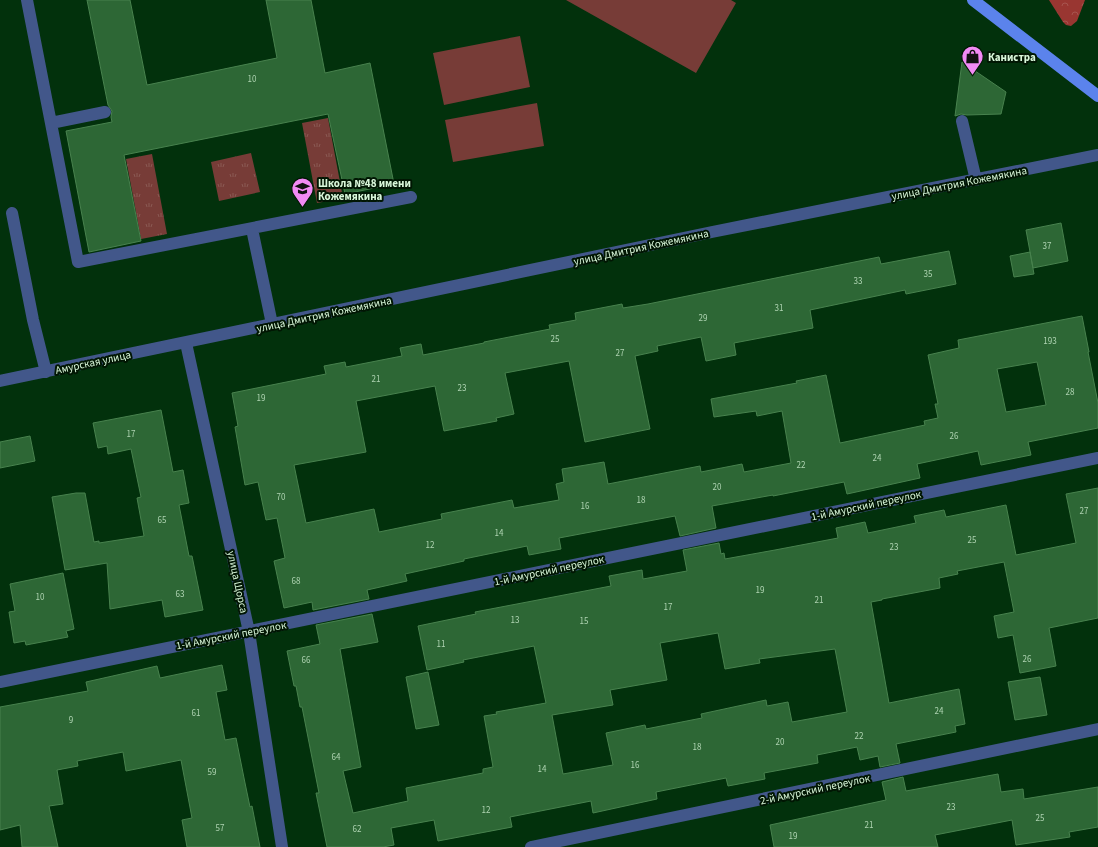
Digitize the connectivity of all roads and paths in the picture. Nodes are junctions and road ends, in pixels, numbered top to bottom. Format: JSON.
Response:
{"nodes":[{"id":1,"x":27,"y":0,"type":"edge"},
{"id":2,"x":973,"y":0,"type":"edge"},
{"id":3,"x":1098,"y":96,"type":"edge"},
{"id":4,"x":105,"y":112,"type":"dead end"},
{"id":5,"x":962,"y":121,"type":"dead end"},
{"id":6,"x":51,"y":123,"type":"junction"},
{"id":7,"x":1098,"y":156,"type":"edge"},
{"id":8,"x":976,"y":180,"type":"junction"},
{"id":9,"x":411,"y":197,"type":"dead end"},
{"id":10,"x":12,"y":213,"type":"dead end"},
{"id":11,"x":252,"y":229,"type":"junction"},
{"id":12,"x":272,"y":324,"type":"junction"},
{"id":13,"x":186,"y":343,"type":"junction"},
{"id":14,"x":46,"y":372,"type":"junction"},
{"id":15,"x":0,"y":381,"type":"edge"},
{"id":16,"x":1098,"y":458,"type":"edge"},
{"id":17,"x":249,"y":632,"type":"junction"},
{"id":18,"x":0,"y":682,"type":"edge"},
{"id":19,"x":1098,"y":729,"type":"edge"},
{"id":20,"x":282,"y":847,"type":"edge"},
{"id":21,"x":532,"y":847,"type":"edge"}],
"edges":[{"from":1,"to":6,"type":"street"},
{"from":2,"to":3,"type":"main road"},
{"from":4,"to":6,"type":"street"},
{"from":5,"to":8,"type":"street"},
{"from":6,"to":11,"type":"street"},
{"from":7,"to":8,"type":"street","name":"улица Дмитрия Кожемякина"},
{"from":8,"to":12,"type":"street","name":"улица Дмитрия Кожемякина"},
{"from":9,"to":11,"type":"street"},
{"from":10,"to":14,"type":"street"},
{"from":11,"to":12,"type":"street"},
{"from":12,"to":13,"type":"street","name":"улица Дмитрия Кожемякина"},
{"from":13,"to":14,"type":"street","name":"Амурская улица"},
{"from":13,"to":17,"type":"street","name":"улица Щорса"},
{"from":14,"to":15,"type":"street","name":"Амурская улица"},
{"from":16,"to":17,"type":"street","name":"1-й Амурский переулок"},
{"from":17,"to":18,"type":"street","name":"1-й Амурский переулок"},
{"from":17,"to":20,"type":"street","name":"улица Щорса"},
{"from":19,"to":21,"type":"street","name":"2-й Амурский переулок"}]}
